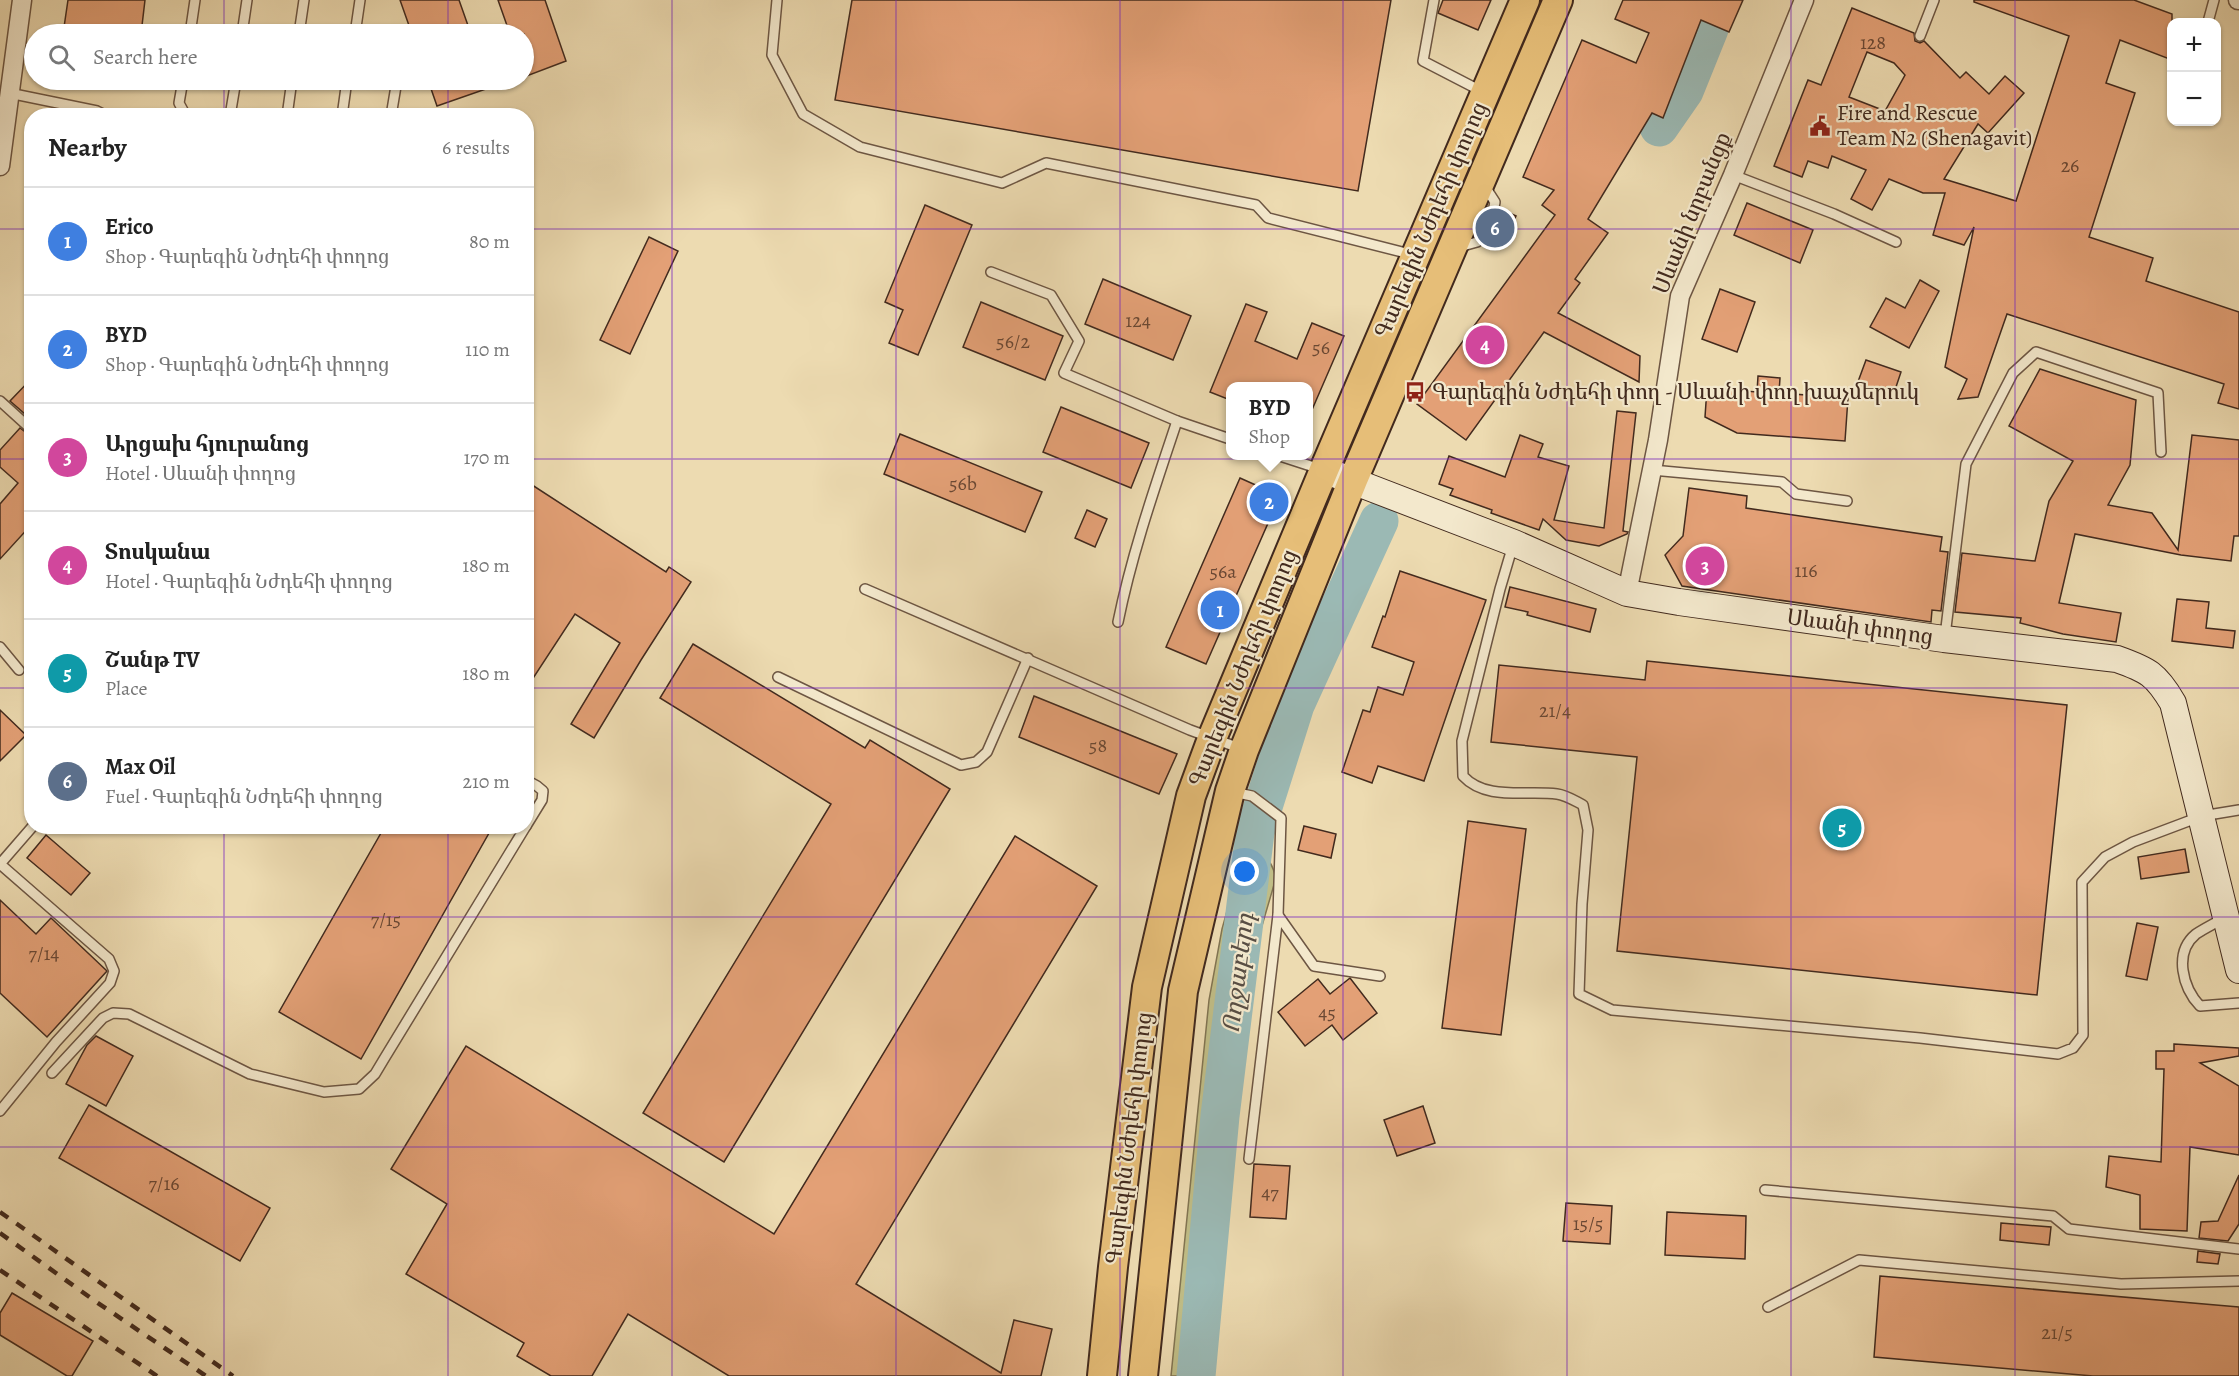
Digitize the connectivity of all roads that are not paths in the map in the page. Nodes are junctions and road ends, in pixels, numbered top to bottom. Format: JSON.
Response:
{"nodes":[{"id":1,"x":22,"y":0,"type":"edge"},
{"id":2,"x":195,"y":0,"type":"edge"},
{"id":3,"x":247,"y":0,"type":"edge"},
{"id":4,"x":304,"y":0,"type":"edge"},
{"id":5,"x":360,"y":0,"type":"edge"},
{"id":6,"x":777,"y":0,"type":"edge"},
{"id":7,"x":1434,"y":0,"type":"edge"},
{"id":8,"x":1525,"y":0,"type":"edge"},
{"id":9,"x":1558,"y":0,"type":"edge"},
{"id":10,"x":1804,"y":0,"type":"edge"},
{"id":11,"x":1934,"y":0,"type":"edge"},
{"id":12,"x":2214,"y":0,"type":"edge"},
{"id":13,"x":2209,"y":18,"type":"edge"},
{"id":14,"x":191,"y":24,"type":"edge"},
{"id":15,"x":243,"y":24,"type":"edge"},
{"id":16,"x":300,"y":24,"type":"edge"},
{"id":17,"x":356,"y":24,"type":"edge"},
{"id":18,"x":1920,"y":36,"type":"dead end"},
{"id":19,"x":181,"y":90,"type":"edge"},
{"id":20,"x":234,"y":90,"type":"edge"},
{"id":21,"x":291,"y":90,"type":"edge"},
{"id":22,"x":346,"y":90,"type":"edge"},
{"id":23,"x":395,"y":90,"type":"edge"},
{"id":24,"x":1485,"y":93,"type":"junction"},
{"id":25,"x":6,"y":98,"type":"edge"},
{"id":26,"x":76,"y":108,"type":"edge"},
{"id":27,"x":182,"y":108,"type":"edge"},
{"id":28,"x":231,"y":108,"type":"edge"},
{"id":29,"x":288,"y":108,"type":"edge"},
{"id":30,"x":343,"y":108,"type":"edge"},
{"id":31,"x":392,"y":108,"type":"edge"},
{"id":32,"x":0,"y":166,"type":"edge"},
{"id":33,"x":1733,"y":175,"type":"junction"},
{"id":34,"x":1480,"y":181,"type":"junction"},
{"id":35,"x":1494,"y":207,"type":"dead end"},
{"id":36,"x":1481,"y":238,"type":"dead end"},
{"id":37,"x":1896,"y":242,"type":"dead end"},
{"id":38,"x":1451,"y":249,"type":"junction"},
{"id":39,"x":1416,"y":255,"type":"junction"},
{"id":40,"x":991,"y":272,"type":"dead end"},
{"id":41,"x":0,"y":401,"type":"edge"},
{"id":42,"x":1178,"y":421,"type":"junction"},
{"id":43,"x":24,"y":423,"type":"edge"},
{"id":44,"x":1226,"y":438,"type":"edge"},
{"id":45,"x":2161,"y":452,"type":"dead end"},
{"id":46,"x":1293,"y":460,"type":"edge"},
{"id":47,"x":1324,"y":470,"type":"junction"},
{"id":48,"x":1652,"y":470,"type":"junction"},
{"id":49,"x":1353,"y":480,"type":"junction"},
{"id":50,"x":1847,"y":501,"type":"dead end"},
{"id":51,"x":1514,"y":543,"type":"junction"},
{"id":52,"x":865,"y":589,"type":"dead end"},
{"id":53,"x":1627,"y":593,"type":"junction"},
{"id":54,"x":1118,"y":622,"type":"dead end"},
{"id":55,"x":1944,"y":639,"type":"junction"},
{"id":56,"x":0,"y":647,"type":"edge"},
{"id":57,"x":1029,"y":658,"type":"junction"},
{"id":58,"x":19,"y":670,"type":"dead end"},
{"id":59,"x":778,"y":677,"type":"dead end"},
{"id":60,"x":1213,"y":736,"type":"junction"},
{"id":61,"x":1244,"y":750,"type":"junction"},
{"id":62,"x":534,"y":784,"type":"edge"},
{"id":63,"x":1230,"y":791,"type":"junction"},
{"id":64,"x":2239,"y":810,"type":"edge"},
{"id":65,"x":534,"y":813,"type":"edge"},
{"id":66,"x":2202,"y":816,"type":"junction"},
{"id":67,"x":26,"y":834,"type":"edge"},
{"id":68,"x":521,"y":834,"type":"edge"},
{"id":69,"x":0,"y":864,"type":"edge"},
{"id":70,"x":1278,"y":915,"type":"junction"},
{"id":71,"x":2226,"y":917,"type":"junction"},
{"id":72,"x":2239,"y":970,"type":"edge"},
{"id":73,"x":1380,"y":976,"type":"dead end"},
{"id":74,"x":2239,"y":1003,"type":"edge"},
{"id":75,"x":52,"y":1074,"type":"dead end"},
{"id":76,"x":0,"y":1111,"type":"edge"},
{"id":77,"x":1249,"y":1160,"type":"dead end"},
{"id":78,"x":1765,"y":1190,"type":"dead end"},
{"id":79,"x":2239,"y":1249,"type":"edge"},
{"id":80,"x":2239,"y":1281,"type":"edge"},
{"id":81,"x":1768,"y":1307,"type":"dead end"},
{"id":82,"x":1102,"y":1376,"type":"edge"},
{"id":83,"x":1143,"y":1376,"type":"edge"}],
"edges":[{"from":1,"to":25,"type":"street"},
{"from":2,"to":14,"type":"lane"},
{"from":3,"to":15,"type":"lane"},
{"from":4,"to":16,"type":"lane"},
{"from":5,"to":17,"type":"lane"},
{"from":6,"to":39,"type":"lane"},
{"from":7,"to":24,"type":"lane"},
{"from":8,"to":24,"type":"main road","name":"Գարեգին Նժդեհի փողոց"},
{"from":9,"to":34,"type":"main road","name":"Գարեգին Նժդեհի փողոց"},
{"from":10,"to":33,"type":"street","name":"Սևանի նրբանցք"},
{"from":11,"to":18,"type":"lane"},
{"from":12,"to":13,"type":"lane"},
{"from":19,"to":27,"type":"lane"},
{"from":20,"to":28,"type":"lane"},
{"from":21,"to":29,"type":"lane"},
{"from":22,"to":30,"type":"lane"},
{"from":23,"to":31,"type":"lane"},
{"from":24,"to":39,"type":"main road","name":"Գարեգին Նժդեհի փողոց"},
{"from":25,"to":26,"type":"lane"},
{"from":25,"to":32,"type":"street"},
{"from":33,"to":37,"type":"lane"},
{"from":33,"to":48,"type":"street","name":"Սևանի նրբանցք"},
{"from":34,"to":35,"type":"lane"},
{"from":34,"to":38,"type":"main road","name":"Գարեգին Նժդեհի փողոց"},
{"from":36,"to":38,"type":"lane"},
{"from":38,"to":49,"type":"main road","name":"Գարեգին Նժդեհի փողոց"},
{"from":39,"to":47,"type":"main road","name":"Գարեգին Նժդեհի փողոց"},
{"from":40,"to":42,"type":"lane"},
{"from":41,"to":43,"type":"lane"},
{"from":42,"to":44,"type":"lane"},
{"from":42,"to":54,"type":"lane"},
{"from":45,"to":55,"type":"lane"},
{"from":46,"to":47,"type":"lane","name":"Սևանի փողոց"},
{"from":47,"to":49,"type":"street","name":"Սևանի փողոց"},
{"from":47,"to":60,"type":"main road","name":"Գարեգին Նժդեհի փողոց"},
{"from":48,"to":50,"type":"lane"},
{"from":48,"to":53,"type":"street","name":"Սևանի նրբանցք"},
{"from":49,"to":51,"type":"street","name":"Սևանի փողոց"},
{"from":49,"to":61,"type":"main road","name":"Գարեգին Նժդեհի փողոց"},
{"from":51,"to":53,"type":"street","name":"Սևանի փողոց"},
{"from":51,"to":66,"type":"lane"},
{"from":52,"to":57,"type":"lane"},
{"from":53,"to":55,"type":"street","name":"Սևանի փողոց"},
{"from":55,"to":66,"type":"street","name":"Սևանի փողոց"},
{"from":56,"to":58,"type":"lane"},
{"from":57,"to":59,"type":"lane"},
{"from":57,"to":60,"type":"lane"},
{"from":60,"to":61,"type":"lane"},
{"from":60,"to":82,"type":"main road","name":"Գարեգին Նժդեհի փողոց"},
{"from":61,"to":63,"type":"main road","name":"Գարեգին Նժդեհի փողոց"},
{"from":62,"to":65,"type":"lane"},
{"from":63,"to":70,"type":"lane"},
{"from":63,"to":83,"type":"main road","name":"Գարեգին Նժդեհի փողոց"},
{"from":64,"to":66,"type":"lane"},
{"from":66,"to":71,"type":"street","name":"Սևանի փողոց"},
{"from":67,"to":69,"type":"lane"},
{"from":68,"to":75,"type":"lane"},
{"from":69,"to":76,"type":"lane"},
{"from":70,"to":73,"type":"lane"},
{"from":70,"to":77,"type":"lane"},
{"from":71,"to":72,"type":"street","name":"Սևանի փողոց"},
{"from":71,"to":74,"type":"lane"},
{"from":78,"to":79,"type":"lane"},
{"from":80,"to":81,"type":"lane"}]}
